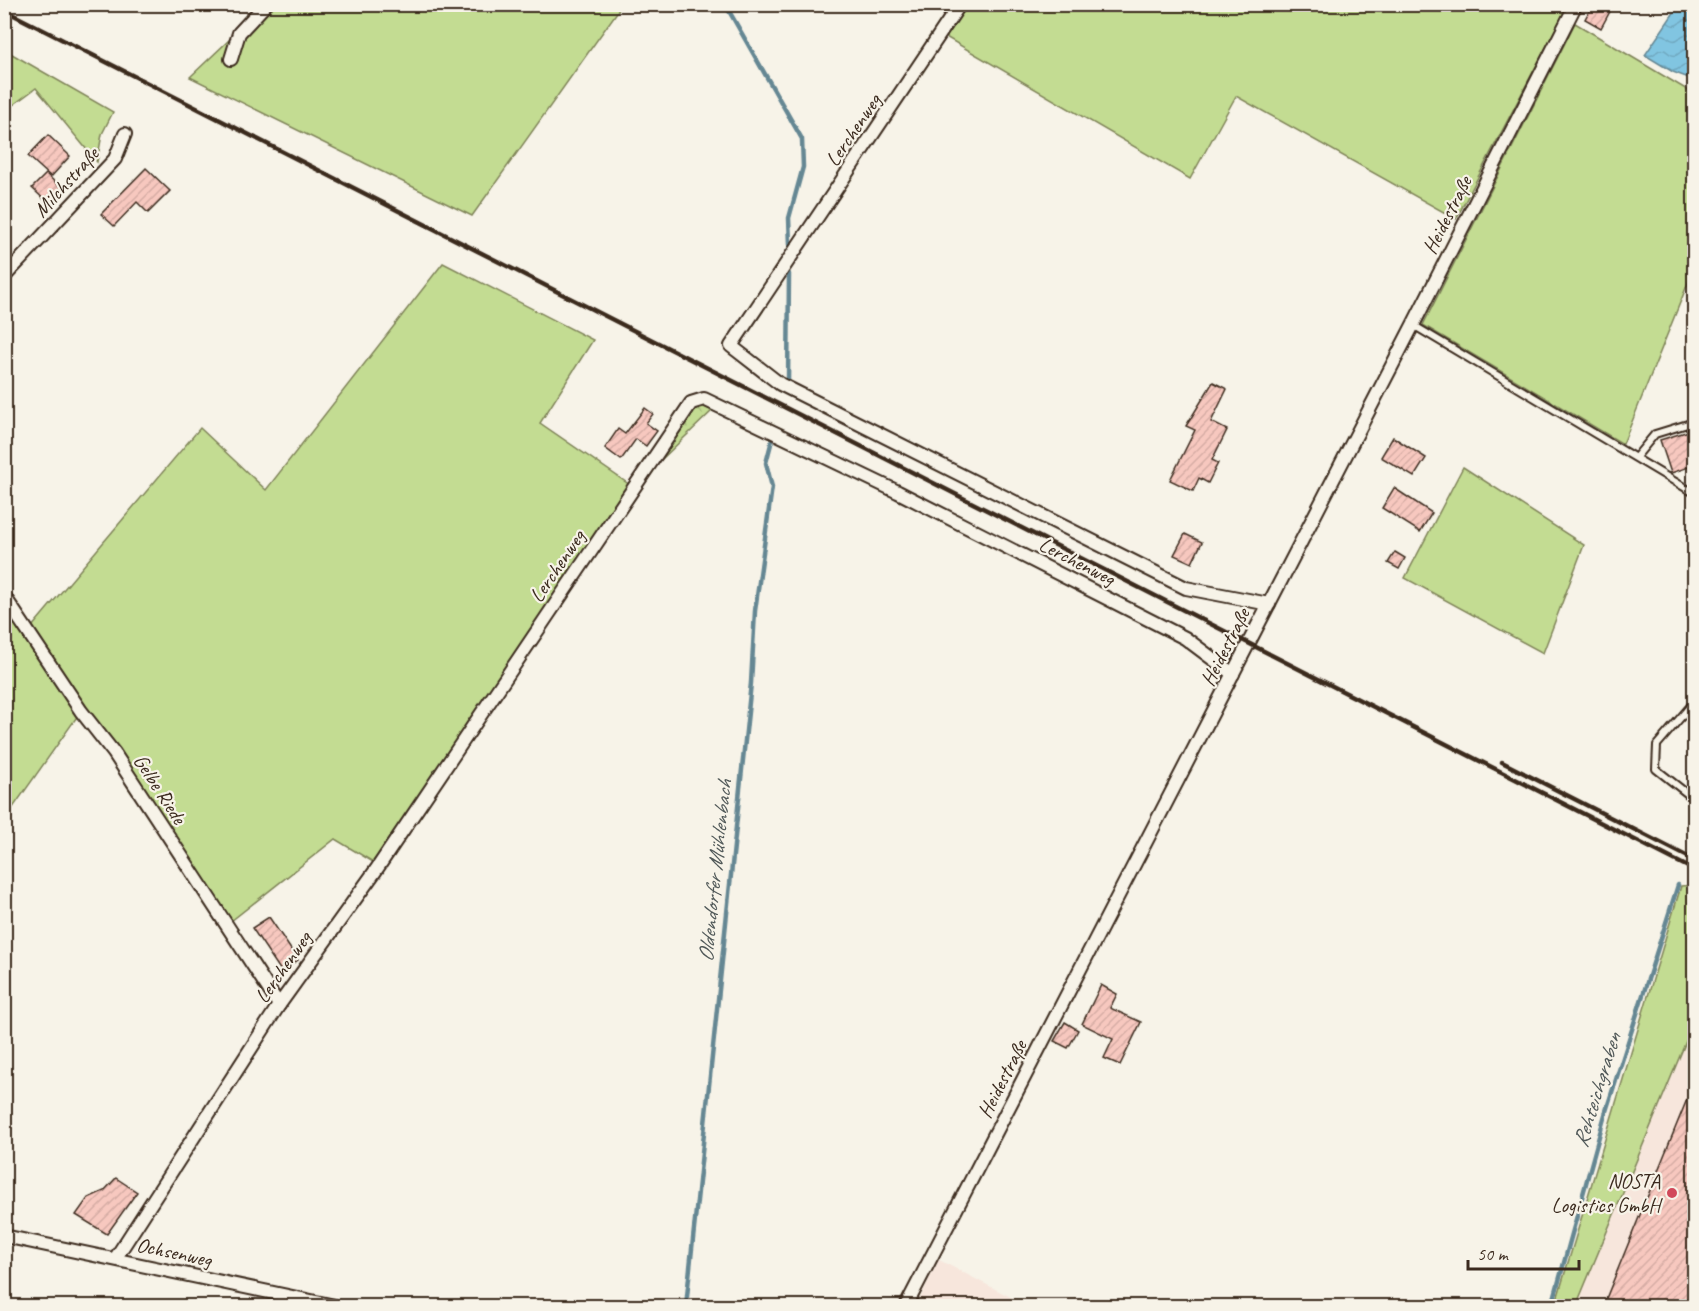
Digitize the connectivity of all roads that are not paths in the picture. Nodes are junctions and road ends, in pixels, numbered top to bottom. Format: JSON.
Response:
{"nodes":[{"id":1,"x":266,"y":4,"type":"edge"},
{"id":2,"x":960,"y":4,"type":"edge"},
{"id":3,"x":1576,"y":4,"type":"edge"},
{"id":4,"x":231,"y":59,"type":"dead end"},
{"id":5,"x":125,"y":134,"type":"dead end"},
{"id":6,"x":4,"y":277,"type":"edge"},
{"id":7,"x":1413,"y":325,"type":"junction"},
{"id":8,"x":1695,"y":422,"type":"edge"},
{"id":9,"x":1636,"y":457,"type":"junction"},
{"id":10,"x":1695,"y":493,"type":"edge"},
{"id":11,"x":4,"y":596,"type":"edge"},
{"id":12,"x":1269,"y":604,"type":"junction"},
{"id":13,"x":1233,"y":674,"type":"junction"},
{"id":14,"x":1695,"y":702,"type":"edge"},
{"id":15,"x":1695,"y":799,"type":"edge"},
{"id":16,"x":279,"y":1005,"type":"junction"},
{"id":17,"x":4,"y":1236,"type":"edge"},
{"id":18,"x":115,"y":1259,"type":"junction"},
{"id":19,"x":335,"y":1306,"type":"edge"},
{"id":20,"x":906,"y":1306,"type":"edge"}],
"edges":[{"from":1,"to":4,"type":"street"},
{"from":2,"to":12,"type":"street","name":"Lerchenweg"},
{"from":3,"to":7,"type":"street","name":"Heidestraße"},
{"from":5,"to":6,"type":"street","name":"Milchstraße"},
{"from":7,"to":9,"type":"lane"},
{"from":7,"to":12,"type":"street","name":"Heidestraße"},
{"from":8,"to":9,"type":"lane"},
{"from":9,"to":10,"type":"lane"},
{"from":11,"to":16,"type":"street","name":"Gelbe Riede"},
{"from":12,"to":13,"type":"street","name":"Heidestraße"},
{"from":13,"to":16,"type":"street","name":"Lerchenweg"},
{"from":13,"to":20,"type":"street","name":"Heidestraße"},
{"from":14,"to":15,"type":"lane"},
{"from":16,"to":18,"type":"street","name":"Lerchenweg"},
{"from":17,"to":18,"type":"street","name":"Ochsenweg"},
{"from":18,"to":19,"type":"street","name":"Ochsenweg"}]}
